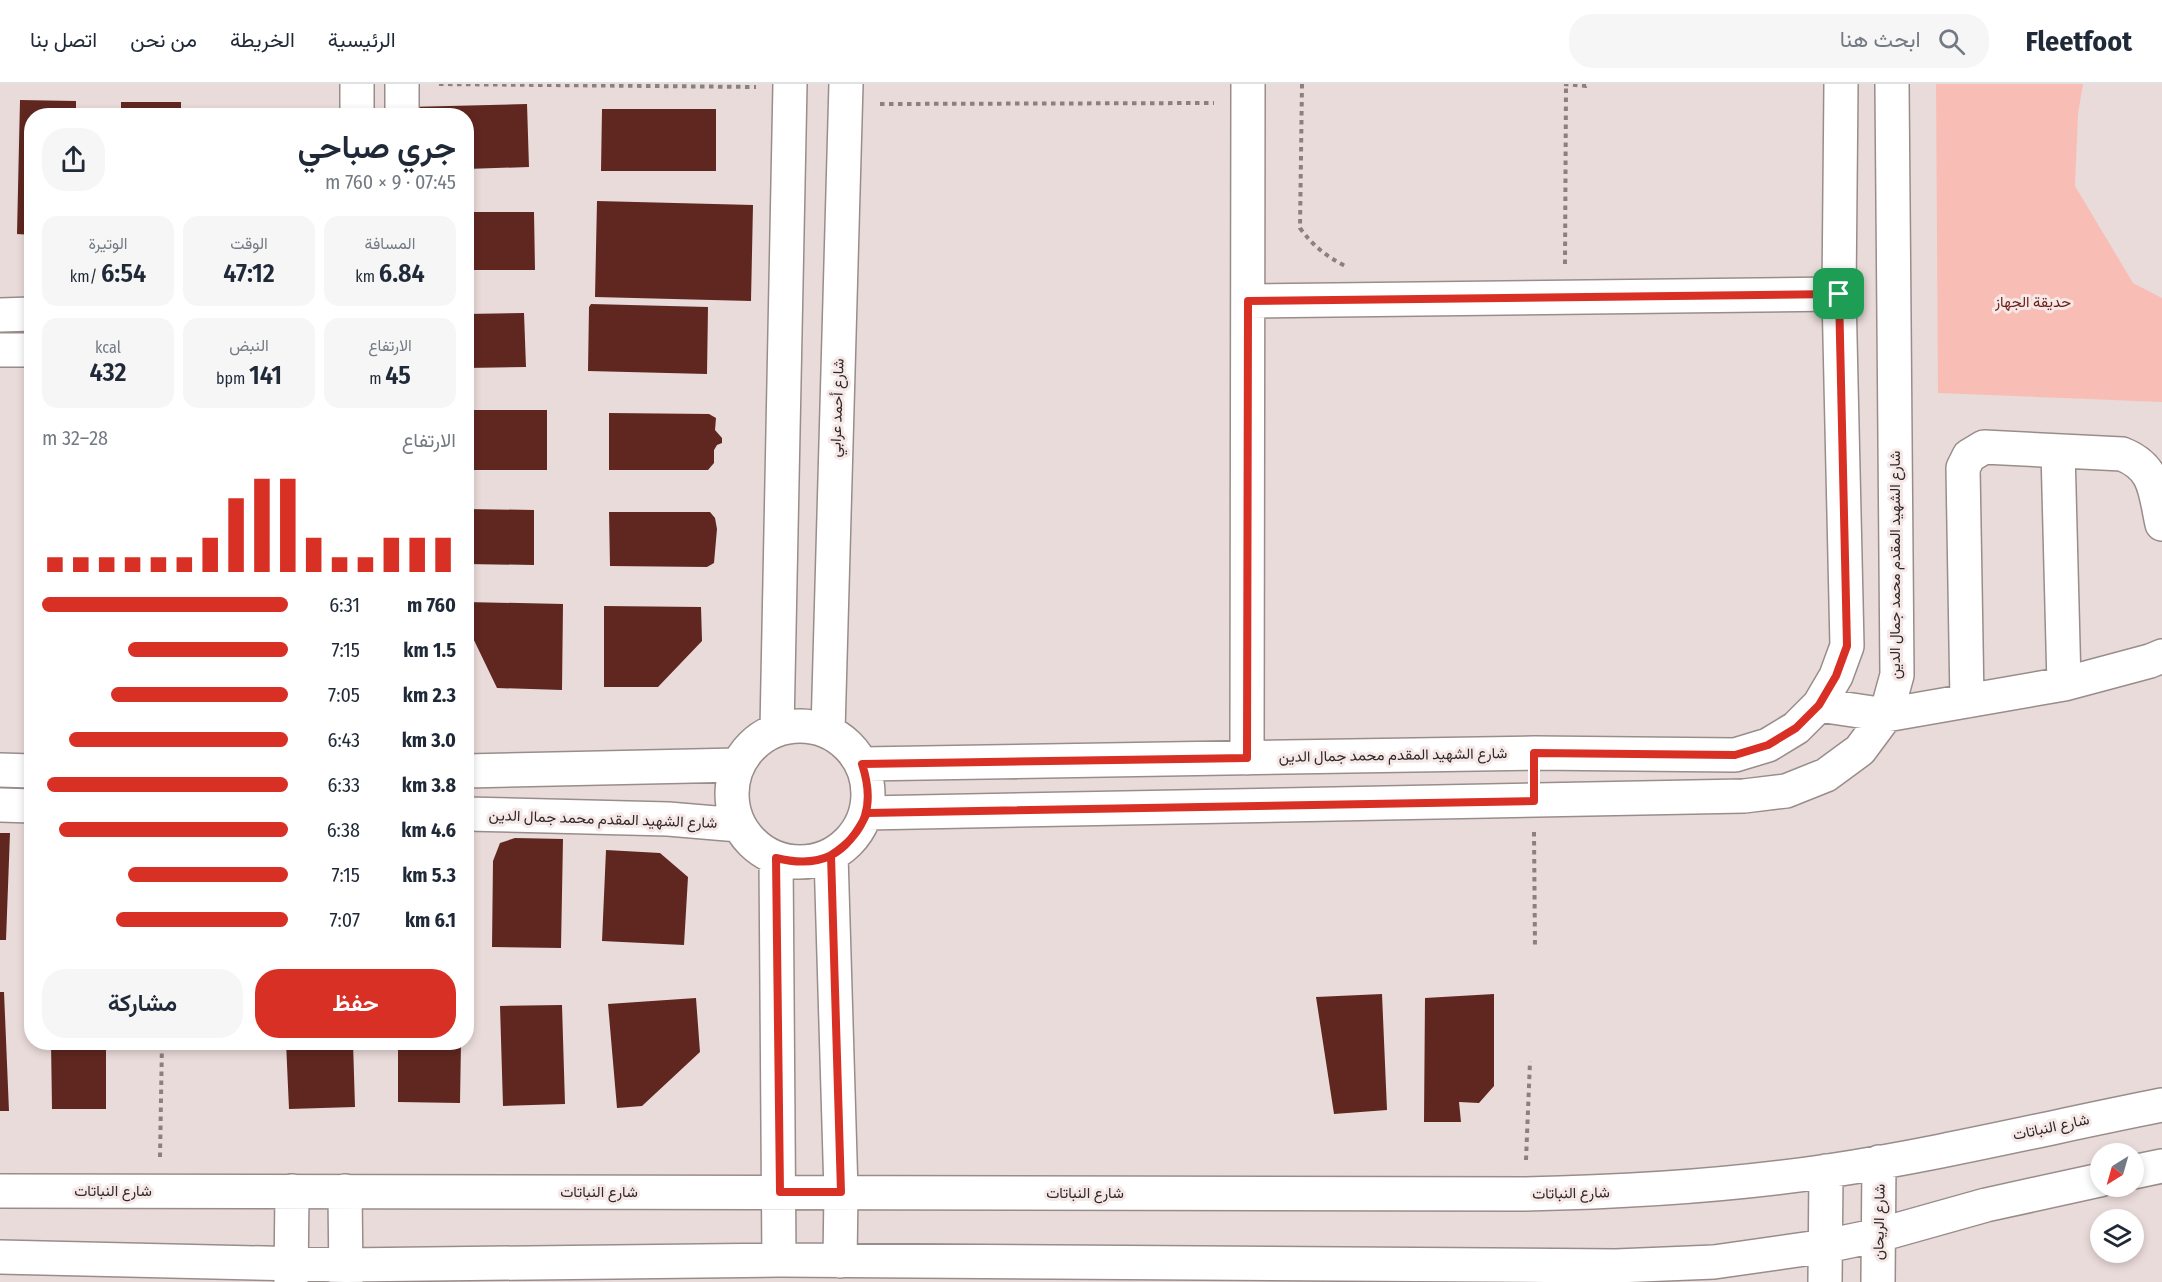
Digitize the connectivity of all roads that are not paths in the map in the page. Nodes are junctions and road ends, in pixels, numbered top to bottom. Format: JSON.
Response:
{"nodes":[{"id":1,"x":357,"y":84,"type":"edge"},
{"id":2,"x":402,"y":84,"type":"edge"},
{"id":3,"x":1840,"y":84,"type":"edge"},
{"id":4,"x":1892,"y":84,"type":"edge"},
{"id":5,"x":790,"y":86,"type":"edge"},
{"id":6,"x":846,"y":94,"type":"edge"},
{"id":7,"x":1248,"y":94,"type":"edge"},
{"id":8,"x":357,"y":108,"type":"edge"},
{"id":9,"x":402,"y":108,"type":"edge"},
{"id":10,"x":1839,"y":294,"type":"junction"},
{"id":11,"x":1248,"y":301,"type":"junction"},
{"id":12,"x":24,"y":314,"type":"edge"},
{"id":13,"x":0,"y":315,"type":"edge"},
{"id":14,"x":0,"y":350,"type":"edge"},
{"id":15,"x":24,"y":350,"type":"edge"},
{"id":16,"x":2058,"y":451,"type":"junction"},
{"id":17,"x":2162,"y":524,"type":"edge"},
{"id":18,"x":2162,"y":656,"type":"edge"},
{"id":19,"x":2064,"y":684,"type":"junction"},
{"id":20,"x":1967,"y":701,"type":"junction"},
{"id":21,"x":1819,"y":705,"type":"junction"},
{"id":22,"x":1886,"y":716,"type":"junction"},
{"id":23,"x":777,"y":729,"type":"junction"},
{"id":24,"x":828,"y":731,"type":"junction"},
{"id":25,"x":1247,"y":758,"type":"junction"},
{"id":26,"x":862,"y":764,"type":"junction"},
{"id":27,"x":738,"y":765,"type":"junction"},
{"id":28,"x":0,"y":770,"type":"edge"},
{"id":29,"x":24,"y":771,"type":"edge"},
{"id":30,"x":474,"y":771,"type":"edge"},
{"id":31,"x":0,"y":805,"type":"edge"},
{"id":32,"x":24,"y":806,"type":"edge"},
{"id":33,"x":867,"y":813,"type":"junction"},
{"id":34,"x":474,"y":814,"type":"edge"},
{"id":35,"x":739,"y":825,"type":"junction"},
{"id":36,"x":831,"y":855,"type":"junction"},
{"id":37,"x":776,"y":858,"type":"junction"},
{"id":38,"x":2162,"y":1105,"type":"edge"},
{"id":39,"x":1879,"y":1162,"type":"junction"},
{"id":40,"x":2162,"y":1166,"type":"edge"},
{"id":41,"x":2144,"y":1170,"type":"edge"},
{"id":42,"x":1826,"y":1171,"type":"junction"},
{"id":43,"x":2090,"y":1182,"type":"edge"},
{"id":44,"x":0,"y":1191,"type":"edge"},
{"id":45,"x":292,"y":1191,"type":"junction"},
{"id":46,"x":345,"y":1191,"type":"junction"},
{"id":47,"x":780,"y":1192,"type":"junction"},
{"id":48,"x":841,"y":1192,"type":"junction"},
{"id":49,"x":1879,"y":1234,"type":"junction"},
{"id":50,"x":1826,"y":1246,"type":"junction"},
{"id":51,"x":0,"y":1257,"type":"edge"},
{"id":52,"x":779,"y":1260,"type":"junction"},
{"id":53,"x":840,"y":1261,"type":"junction"},
{"id":54,"x":291,"y":1273,"type":"edge"},
{"id":55,"x":346,"y":1273,"type":"edge"},
{"id":56,"x":1825,"y":1282,"type":"edge"},
{"id":57,"x":1878,"y":1282,"type":"edge"}],
"edges":[{"from":1,"to":8,"type":"street"},
{"from":2,"to":9,"type":"street"},
{"from":3,"to":10,"type":"street","name":"شارع الشهيد المقدم محمد جمال الدين"},
{"from":4,"to":22,"type":"street","name":"شارع الشهيد المقدم محمد جمال الدين"},
{"from":5,"to":23,"type":"street"},
{"from":6,"to":24,"type":"street","name":"شارع أحمد عرابي"},
{"from":7,"to":11,"type":"street"},
{"from":10,"to":11,"type":"street"},
{"from":10,"to":21,"type":"street","name":"شارع الشهيد المقدم محمد جمال الدين"},
{"from":11,"to":25,"type":"street"},
{"from":12,"to":13,"type":"street"},
{"from":14,"to":15,"type":"street"},
{"from":16,"to":17,"type":"street"},
{"from":16,"to":19,"type":"street"},
{"from":16,"to":20,"type":"street"},
{"from":18,"to":19,"type":"street"},
{"from":19,"to":20,"type":"street"},
{"from":20,"to":22,"type":"street"},
{"from":21,"to":22,"type":"street"},
{"from":21,"to":25,"type":"street","name":"شارع الشهيد المقدم محمد جمال الدين"},
{"from":22,"to":33,"type":"street","name":"شارع الشهيد المقدم محمد جمال الدين"},
{"from":23,"to":24,"type":"street"},
{"from":23,"to":27,"type":"street"},
{"from":24,"to":26,"type":"street"},
{"from":25,"to":26,"type":"street","name":"شارع الشهيد المقدم محمد جمال الدين"},
{"from":26,"to":33,"type":"street"},
{"from":27,"to":30,"type":"street"},
{"from":27,"to":35,"type":"street"},
{"from":28,"to":29,"type":"street"},
{"from":31,"to":32,"type":"street"},
{"from":33,"to":36,"type":"street"},
{"from":34,"to":35,"type":"street","name":"شارع الشهيد المقدم محمد جمال الدين"},
{"from":35,"to":37,"type":"street"},
{"from":36,"to":37,"type":"street"},
{"from":36,"to":48,"type":"street"},
{"from":37,"to":47,"type":"street"},
{"from":38,"to":39,"type":"street","name":"شارع النباتات"},
{"from":39,"to":42,"type":"street","name":"شارع النباتات"},
{"from":39,"to":49,"type":"street","name":"شارع الريحان"},
{"from":40,"to":41,"type":"street"},
{"from":42,"to":48,"type":"street","name":"شارع النباتات"},
{"from":42,"to":50,"type":"street"},
{"from":43,"to":49,"type":"street"},
{"from":44,"to":45,"type":"street","name":"شارع النباتات"},
{"from":45,"to":46,"type":"street","name":"شارع النباتات"},
{"from":45,"to":54,"type":"street"},
{"from":46,"to":47,"type":"street","name":"شارع النباتات"},
{"from":46,"to":55,"type":"street"},
{"from":47,"to":48,"type":"street","name":"شارع النباتات"},
{"from":47,"to":52,"type":"street"},
{"from":48,"to":53,"type":"street"},
{"from":49,"to":50,"type":"street"},
{"from":49,"to":57,"type":"street","name":"شارع الريحان"},
{"from":50,"to":53,"type":"street"},
{"from":50,"to":56,"type":"street"},
{"from":51,"to":54,"type":"street"},
{"from":52,"to":53,"type":"street"},
{"from":52,"to":55,"type":"street"},
{"from":54,"to":55,"type":"street"}]}
